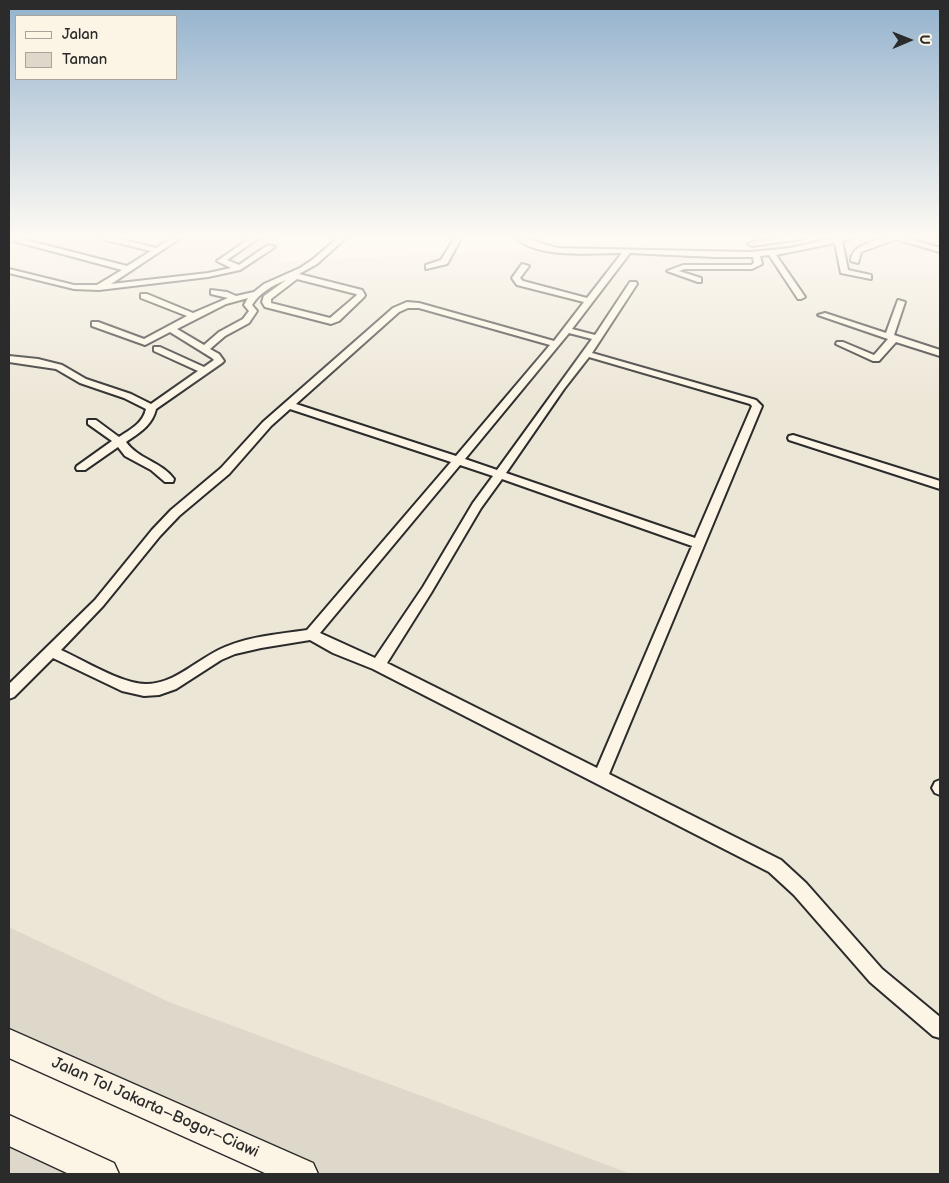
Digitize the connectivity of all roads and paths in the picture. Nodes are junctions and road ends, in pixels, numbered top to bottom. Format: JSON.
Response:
{"nodes":[{"id":1,"x":215,"y":292,"type":"edge"},
{"id":2,"x":274,"y":292,"type":"edge"},
{"id":3,"x":359,"y":292,"type":"edge"},
{"id":4,"x":558,"y":292,"type":"edge"},
{"id":5,"x":596,"y":292,"type":"edge"},
{"id":6,"x":628,"y":292,"type":"edge"},
{"id":7,"x":798,"y":292,"type":"edge"},
{"id":8,"x":258,"y":293,"type":"joint"},
{"id":9,"x":144,"y":296,"type":"dead end"},
{"id":10,"x":801,"y":297,"type":"dead end"},
{"id":11,"x":234,"y":299,"type":"junction"},
{"id":12,"x":590,"y":300,"type":"junction"},
{"id":13,"x":901,"y":302,"type":"dead end"},
{"id":14,"x":822,"y":315,"type":"dead end"},
{"id":15,"x":194,"y":316,"type":"junction"},
{"id":16,"x":95,"y":324,"type":"dead end"},
{"id":17,"x":171,"y":329,"type":"junction"},
{"id":18,"x":568,"y":330,"type":"junction"},
{"id":19,"x":597,"y":338,"type":"junction"},
{"id":20,"x":891,"y":338,"type":"junction"},
{"id":21,"x":556,"y":344,"type":"junction"},
{"id":22,"x":840,"y":344,"type":"dead end"},
{"id":23,"x":157,"y":349,"type":"dead end"},
{"id":24,"x":204,"y":349,"type":"junction"},
{"id":25,"x":587,"y":354,"type":"junction"},
{"id":26,"x":940,"y":354,"type":"edge"},
{"id":27,"x":9,"y":359,"type":"edge"},
{"id":28,"x":206,"y":371,"type":"junction"},
{"id":29,"x":289,"y":405,"type":"junction"},
{"id":30,"x":151,"y":408,"type":"junction"},
{"id":31,"x":92,"y":422,"type":"dead end"},
{"id":32,"x":793,"y":438,"type":"dead end"},
{"id":33,"x":120,"y":442,"type":"junction"},
{"id":34,"x":458,"y":461,"type":"junction"},
{"id":35,"x":80,"y":468,"type":"dead end"},
{"id":36,"x":498,"y":474,"type":"junction"},
{"id":37,"x":169,"y":479,"type":"dead end"},
{"id":38,"x":940,"y":485,"type":"edge"},
{"id":39,"x":699,"y":544,"type":"junction"},
{"id":40,"x":311,"y":635,"type":"junction"},
{"id":41,"x":51,"y":651,"type":"junction"},
{"id":42,"x":378,"y":665,"type":"junction"},
{"id":43,"x":9,"y":692,"type":"edge"},
{"id":44,"x":600,"y":779,"type":"junction"},
{"id":45,"x":940,"y":1029,"type":"edge"},
{"id":46,"x":9,"y":1043,"type":"edge"},
{"id":47,"x":9,"y":1130,"type":"edge"},
{"id":48,"x":103,"y":1174,"type":"edge"},
{"id":49,"x":302,"y":1174,"type":"edge"}],
"edges":[{"from":1,"to":11,"type":"street"},
{"from":2,"to":3,"type":"street"},
{"from":4,"to":12,"type":"street"},
{"from":5,"to":12,"type":"street"},
{"from":6,"to":19,"type":"street"},
{"from":7,"to":10,"type":"street"},
{"from":8,"to":11,"type":"street"},
{"from":8,"to":24,"type":"street"},
{"from":9,"to":15,"type":"street"},
{"from":11,"to":15,"type":"street"},
{"from":12,"to":18,"type":"street"},
{"from":13,"to":20,"type":"street"},
{"from":14,"to":20,"type":"street"},
{"from":15,"to":17,"type":"street"},
{"from":16,"to":17,"type":"street"},
{"from":17,"to":24,"type":"street"},
{"from":18,"to":19,"type":"street"},
{"from":18,"to":21,"type":"street"},
{"from":19,"to":25,"type":"street"},
{"from":20,"to":22,"type":"street"},
{"from":20,"to":26,"type":"street"},
{"from":21,"to":29,"type":"street"},
{"from":21,"to":34,"type":"street"},
{"from":23,"to":28,"type":"street"},
{"from":24,"to":28,"type":"street"},
{"from":25,"to":36,"type":"street"},
{"from":25,"to":39,"type":"street"},
{"from":27,"to":30,"type":"street"},
{"from":28,"to":30,"type":"street"},
{"from":29,"to":34,"type":"street"},
{"from":29,"to":41,"type":"street"},
{"from":30,"to":33,"type":"street"},
{"from":31,"to":33,"type":"street"},
{"from":32,"to":38,"type":"street"},
{"from":33,"to":35,"type":"street"},
{"from":33,"to":37,"type":"street"},
{"from":34,"to":36,"type":"street"},
{"from":34,"to":40,"type":"street"},
{"from":36,"to":39,"type":"street"},
{"from":36,"to":42,"type":"street"},
{"from":39,"to":44,"type":"street"},
{"from":40,"to":41,"type":"street"},
{"from":40,"to":42,"type":"street"},
{"from":41,"to":43,"type":"street"},
{"from":42,"to":44,"type":"street"},
{"from":44,"to":45,"type":"street"},
{"from":46,"to":49,"type":"highway","name":"Jalan Tol Jakarta–Bogor–Ciawi"},
{"from":47,"to":48,"type":"highway"}]}
